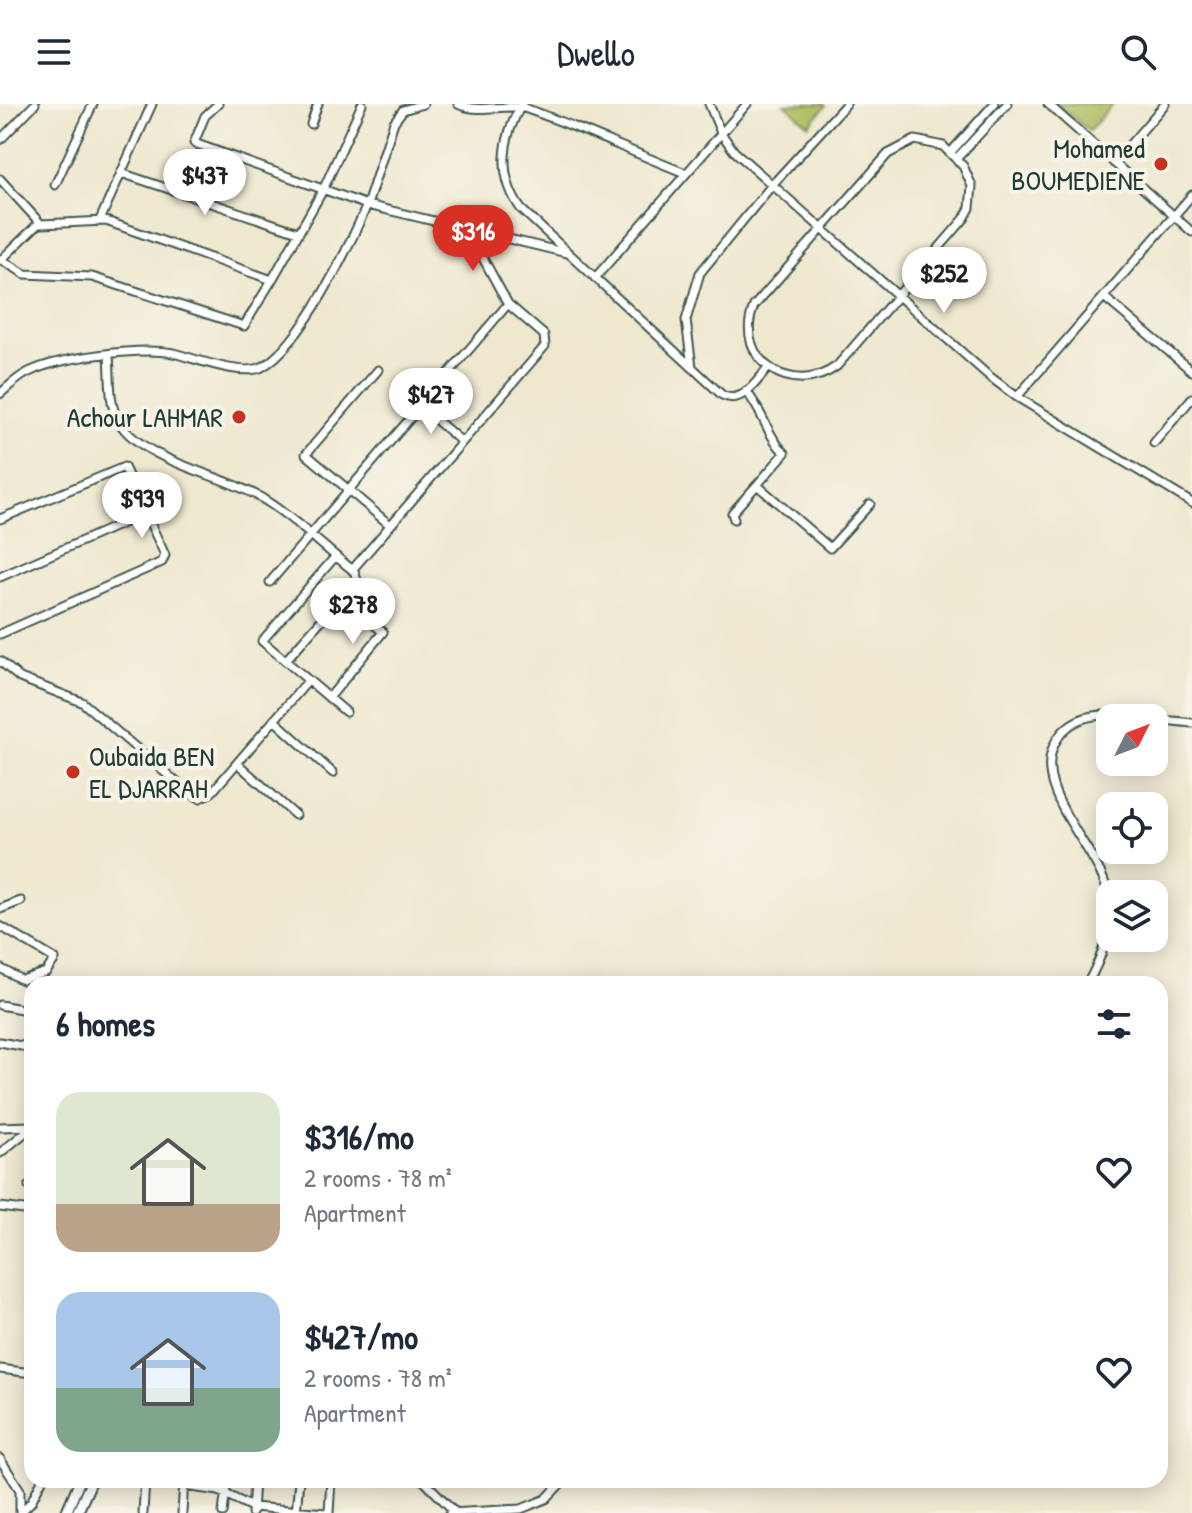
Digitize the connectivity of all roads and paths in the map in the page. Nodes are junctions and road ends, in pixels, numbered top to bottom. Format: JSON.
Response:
{"nodes":[{"id":1,"x":35,"y":104,"type":"edge"},
{"id":2,"x":93,"y":104,"type":"edge"},
{"id":3,"x":152,"y":104,"type":"edge"},
{"id":4,"x":218,"y":104,"type":"edge"},
{"id":5,"x":318,"y":104,"type":"edge"},
{"id":6,"x":362,"y":104,"type":"edge"},
{"id":7,"x":423,"y":104,"type":"edge"},
{"id":8,"x":458,"y":104,"type":"edge"},
{"id":9,"x":709,"y":104,"type":"edge"},
{"id":10,"x":747,"y":104,"type":"edge"},
{"id":11,"x":846,"y":104,"type":"edge"},
{"id":12,"x":994,"y":104,"type":"edge"},
{"id":13,"x":1007,"y":104,"type":"edge"},
{"id":14,"x":1048,"y":104,"type":"edge"},
{"id":15,"x":1165,"y":104,"type":"edge"},
{"id":16,"x":522,"y":105,"type":"edge"},
{"id":17,"x":311,"y":124,"type":"dead end"},
{"id":18,"x":721,"y":133,"type":"junction"},
{"id":19,"x":0,"y":140,"type":"edge"},
{"id":20,"x":954,"y":155,"type":"junction"},
{"id":21,"x":1114,"y":163,"type":"junction"},
{"id":22,"x":121,"y":173,"type":"junction"},
{"id":23,"x":685,"y":173,"type":"junction"},
{"id":24,"x":0,"y":179,"type":"edge"},
{"id":25,"x":55,"y":185,"type":"dead end"},
{"id":26,"x":772,"y":185,"type":"junction"},
{"id":27,"x":323,"y":190,"type":"junction"},
{"id":28,"x":1192,"y":195,"type":"edge"},
{"id":29,"x":367,"y":205,"type":"junction"},
{"id":30,"x":1174,"y":216,"type":"junction"},
{"id":31,"x":100,"y":220,"type":"junction"},
{"id":32,"x":39,"y":223,"type":"junction"},
{"id":33,"x":466,"y":227,"type":"junction"},
{"id":34,"x":823,"y":230,"type":"junction"},
{"id":35,"x":298,"y":232,"type":"junction"},
{"id":36,"x":1192,"y":232,"type":"edge"},
{"id":37,"x":569,"y":253,"type":"junction"},
{"id":38,"x":1,"y":260,"type":"edge"},
{"id":39,"x":595,"y":278,"type":"junction"},
{"id":40,"x":272,"y":280,"type":"junction"},
{"id":41,"x":899,"y":296,"type":"junction"},
{"id":42,"x":1104,"y":297,"type":"junction"},
{"id":43,"x":508,"y":304,"type":"junction"},
{"id":44,"x":109,"y":356,"type":"junction"},
{"id":45,"x":692,"y":367,"type":"junction"},
{"id":46,"x":769,"y":367,"type":"junction"},
{"id":47,"x":378,"y":370,"type":"dead end"},
{"id":48,"x":1192,"y":371,"type":"edge"},
{"id":49,"x":746,"y":391,"type":"junction"},
{"id":50,"x":0,"y":394,"type":"edge"},
{"id":51,"x":1017,"y":397,"type":"junction"},
{"id":52,"x":1192,"y":398,"type":"edge"},
{"id":53,"x":420,"y":406,"type":"junction"},
{"id":54,"x":462,"y":442,"type":"junction"},
{"id":55,"x":1154,"y":443,"type":"dead end"},
{"id":56,"x":793,"y":444,"type":"dead end"},
{"id":57,"x":785,"y":453,"type":"junction"},
{"id":58,"x":757,"y":485,"type":"junction"},
{"id":59,"x":348,"y":490,"type":"junction"},
{"id":60,"x":1192,"y":503,"type":"edge"},
{"id":61,"x":870,"y":504,"type":"dead end"},
{"id":62,"x":146,"y":513,"type":"junction"},
{"id":63,"x":0,"y":519,"type":"edge"},
{"id":64,"x":734,"y":519,"type":"dead end"},
{"id":65,"x":390,"y":525,"type":"junction"},
{"id":66,"x":310,"y":535,"type":"junction"},
{"id":67,"x":335,"y":557,"type":"junction"},
{"id":68,"x":352,"y":570,"type":"junction"},
{"id":69,"x":0,"y":577,"type":"edge"},
{"id":70,"x":270,"y":582,"type":"dead end"},
{"id":71,"x":342,"y":597,"type":"junction"},
{"id":72,"x":0,"y":634,"type":"edge"},
{"id":73,"x":0,"y":661,"type":"edge"},
{"id":74,"x":285,"y":661,"type":"junction"},
{"id":75,"x":308,"y":681,"type":"junction"},
{"id":76,"x":329,"y":698,"type":"junction"},
{"id":77,"x":346,"y":712,"type":"dead end"},
{"id":78,"x":1096,"y":717,"type":"edge"},
{"id":79,"x":274,"y":720,"type":"junction"},
{"id":80,"x":1168,"y":720,"type":"edge"},
{"id":81,"x":1192,"y":723,"type":"edge"},
{"id":82,"x":237,"y":763,"type":"junction"},
{"id":83,"x":333,"y":773,"type":"dead end"},
{"id":84,"x":295,"y":815,"type":"dead end"},
{"id":85,"x":21,"y":901,"type":"dead end"},
{"id":86,"x":0,"y":909,"type":"edge"},
{"id":87,"x":0,"y":926,"type":"edge"},
{"id":88,"x":0,"y":968,"type":"edge"},
{"id":89,"x":34,"y":976,"type":"edge"},
{"id":90,"x":1091,"y":976,"type":"edge"},
{"id":91,"x":24,"y":979,"type":"edge"},
{"id":92,"x":0,"y":1005,"type":"edge"},
{"id":93,"x":24,"y":1010,"type":"edge"},
{"id":94,"x":0,"y":1042,"type":"edge"},
{"id":95,"x":24,"y":1046,"type":"edge"},
{"id":96,"x":24,"y":1126,"type":"edge"},
{"id":97,"x":0,"y":1127,"type":"edge"},
{"id":98,"x":11,"y":1127,"type":"junction"},
{"id":99,"x":24,"y":1134,"type":"edge"},
{"id":100,"x":19,"y":1139,"type":"junction"},
{"id":101,"x":0,"y":1153,"type":"edge"},
{"id":102,"x":0,"y":1207,"type":"edge"},
{"id":103,"x":24,"y":1210,"type":"edge"},
{"id":104,"x":0,"y":1369,"type":"edge"},
{"id":105,"x":24,"y":1372,"type":"edge"},
{"id":106,"x":0,"y":1459,"type":"edge"},
{"id":107,"x":38,"y":1488,"type":"edge"},
{"id":108,"x":77,"y":1488,"type":"edge"},
{"id":109,"x":88,"y":1488,"type":"edge"},
{"id":110,"x":145,"y":1488,"type":"edge"},
{"id":111,"x":184,"y":1488,"type":"edge"},
{"id":112,"x":203,"y":1488,"type":"edge"},
{"id":113,"x":226,"y":1488,"type":"edge"},
{"id":114,"x":253,"y":1488,"type":"edge"},
{"id":115,"x":298,"y":1488,"type":"edge"},
{"id":116,"x":330,"y":1488,"type":"edge"},
{"id":117,"x":430,"y":1488,"type":"edge"},
{"id":118,"x":556,"y":1488,"type":"edge"},
{"id":119,"x":225,"y":1494,"type":"junction"},
{"id":120,"x":252,"y":1510,"type":"edge"},
{"id":121,"x":296,"y":1512,"type":"edge"},
{"id":122,"x":453,"y":1512,"type":"edge"},
{"id":123,"x":66,"y":1513,"type":"edge"},
{"id":124,"x":77,"y":1513,"type":"edge"},
{"id":125,"x":143,"y":1513,"type":"edge"},
{"id":126,"x":182,"y":1513,"type":"edge"},
{"id":127,"x":223,"y":1513,"type":"edge"},
{"id":128,"x":328,"y":1513,"type":"edge"}],
"edges":[{"from":1,"to":19,"type":"street"},
{"from":2,"to":25,"type":"street"},
{"from":3,"to":22,"type":"street"},
{"from":4,"to":27,"type":"street"},
{"from":5,"to":17,"type":"street"},
{"from":6,"to":27,"type":"street"},
{"from":7,"to":29,"type":"street"},
{"from":8,"to":16,"type":"street"},
{"from":9,"to":18,"type":"street"},
{"from":10,"to":18,"type":"street"},
{"from":11,"to":26,"type":"street"},
{"from":12,"to":20,"type":"street"},
{"from":13,"to":20,"type":"street"},
{"from":14,"to":21,"type":"street"},
{"from":15,"to":21,"type":"street"},
{"from":16,"to":23,"type":"street"},
{"from":16,"to":37,"type":"street"},
{"from":18,"to":23,"type":"street"},
{"from":18,"to":26,"type":"street"},
{"from":20,"to":34,"type":"street"},
{"from":20,"to":41,"type":"street"},
{"from":21,"to":30,"type":"street"},
{"from":22,"to":31,"type":"street"},
{"from":22,"to":35,"type":"street"},
{"from":23,"to":39,"type":"street"},
{"from":24,"to":32,"type":"street"},
{"from":26,"to":34,"type":"street"},
{"from":26,"to":45,"type":"street"},
{"from":27,"to":29,"type":"street"},
{"from":27,"to":35,"type":"street"},
{"from":28,"to":30,"type":"street"},
{"from":29,"to":33,"type":"street"},
{"from":29,"to":44,"type":"street"},
{"from":30,"to":36,"type":"street"},
{"from":30,"to":42,"type":"street"},
{"from":31,"to":32,"type":"street"},
{"from":31,"to":40,"type":"street"},
{"from":32,"to":38,"type":"street"},
{"from":33,"to":37,"type":"street"},
{"from":33,"to":43,"type":"street"},
{"from":34,"to":41,"type":"street"},
{"from":34,"to":46,"type":"street"},
{"from":35,"to":40,"type":"street"},
{"from":37,"to":39,"type":"street"},
{"from":38,"to":40,"type":"street"},
{"from":39,"to":45,"type":"street"},
{"from":41,"to":46,"type":"street"},
{"from":41,"to":51,"type":"street"},
{"from":42,"to":48,"type":"street"},
{"from":42,"to":51,"type":"street"},
{"from":43,"to":53,"type":"street"},
{"from":43,"to":54,"type":"street"},
{"from":44,"to":50,"type":"street"},
{"from":44,"to":66,"type":"street"},
{"from":45,"to":49,"type":"street"},
{"from":46,"to":49,"type":"street"},
{"from":47,"to":59,"type":"street"},
{"from":49,"to":57,"type":"street"},
{"from":51,"to":60,"type":"street"},
{"from":52,"to":55,"type":"street"},
{"from":53,"to":54,"type":"street"},
{"from":53,"to":59,"type":"street"},
{"from":54,"to":65,"type":"street"},
{"from":56,"to":57,"type":"street"},
{"from":57,"to":58,"type":"street"},
{"from":58,"to":61,"type":"street"},
{"from":58,"to":64,"type":"street"},
{"from":59,"to":65,"type":"street"},
{"from":59,"to":66,"type":"street"},
{"from":62,"to":63,"type":"street"},
{"from":62,"to":69,"type":"street"},
{"from":62,"to":72,"type":"street"},
{"from":65,"to":68,"type":"street"},
{"from":66,"to":67,"type":"street"},
{"from":66,"to":70,"type":"street"},
{"from":67,"to":68,"type":"street"},
{"from":67,"to":74,"type":"street"},
{"from":68,"to":71,"type":"street"},
{"from":71,"to":74,"type":"street"},
{"from":71,"to":76,"type":"street"},
{"from":73,"to":82,"type":"street"},
{"from":74,"to":75,"type":"street"},
{"from":75,"to":76,"type":"street"},
{"from":75,"to":79,"type":"street"},
{"from":76,"to":77,"type":"street"},
{"from":78,"to":90,"type":"street"},
{"from":79,"to":82,"type":"street"},
{"from":79,"to":83,"type":"street"},
{"from":80,"to":81,"type":"street"},
{"from":82,"to":84,"type":"street"},
{"from":85,"to":86,"type":"street"},
{"from":87,"to":89,"type":"street"},
{"from":88,"to":91,"type":"street"},
{"from":92,"to":93,"type":"street"},
{"from":94,"to":95,"type":"street"},
{"from":96,"to":98,"type":"street"},
{"from":97,"to":98,"type":"street"},
{"from":98,"to":100,"type":"street"},
{"from":99,"to":100,"type":"street"},
{"from":100,"to":101,"type":"street"},
{"from":102,"to":103,"type":"street"},
{"from":104,"to":105,"type":"street"},
{"from":106,"to":107,"type":"street"},
{"from":108,"to":123,"type":"main road"},
{"from":109,"to":124,"type":"main road"},
{"from":110,"to":125,"type":"street"},
{"from":111,"to":126,"type":"street"},
{"from":112,"to":119,"type":"street"},
{"from":113,"to":119,"type":"street"},
{"from":114,"to":120,"type":"street"},
{"from":115,"to":121,"type":"street"},
{"from":116,"to":128,"type":"street"},
{"from":117,"to":122,"type":"street"},
{"from":118,"to":122,"type":"street"},
{"from":119,"to":120,"type":"street"},
{"from":119,"to":127,"type":"street"},
{"from":120,"to":121,"type":"street"},
{"from":121,"to":128,"type":"street"}]}
